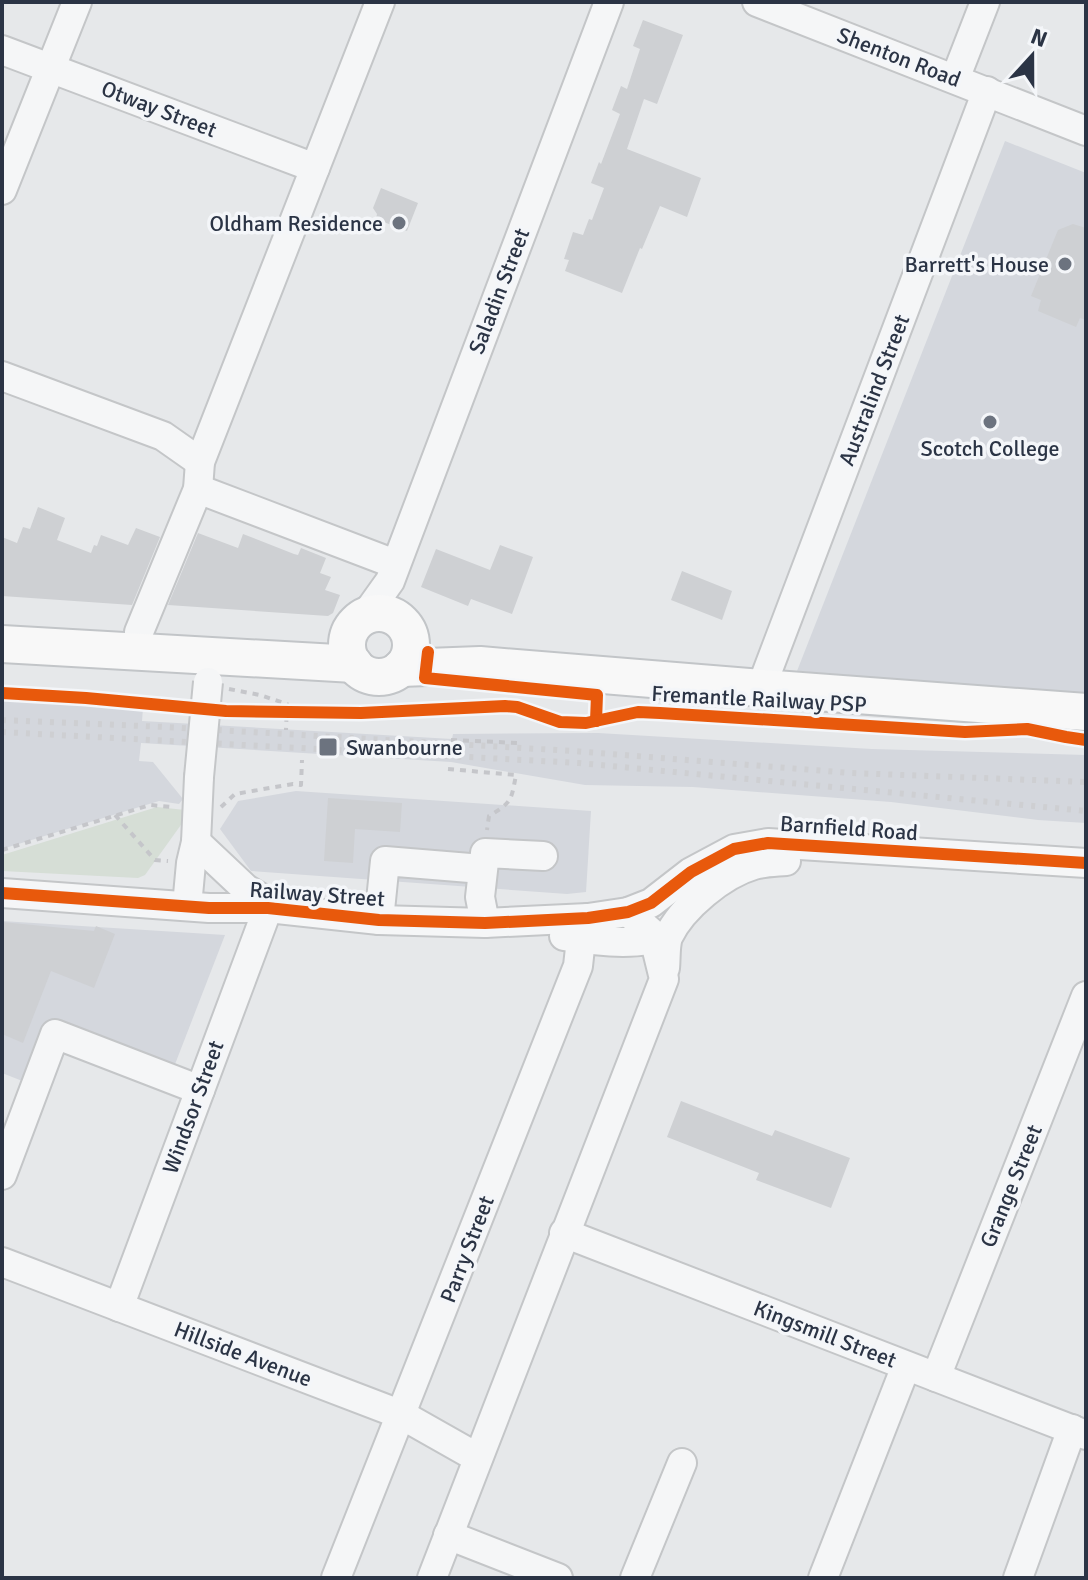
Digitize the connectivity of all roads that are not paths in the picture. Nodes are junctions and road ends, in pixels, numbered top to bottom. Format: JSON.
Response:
{"nodes":[{"id":1,"x":77,"y":2,"type":"edge"},
{"id":2,"x":380,"y":2,"type":"edge"},
{"id":3,"x":609,"y":2,"type":"edge"},
{"id":4,"x":757,"y":2,"type":"edge"},
{"id":5,"x":985,"y":2,"type":"edge"},
{"id":6,"x":2,"y":50,"type":"edge"},
{"id":7,"x":51,"y":69,"type":"junction"},
{"id":8,"x":955,"y":79,"type":"junction"},
{"id":9,"x":987,"y":91,"type":"junction"},
{"id":10,"x":1086,"y":131,"type":"edge"},
{"id":11,"x":315,"y":168,"type":"junction"},
{"id":12,"x":2,"y":190,"type":"edge"},
{"id":13,"x":2,"y":376,"type":"edge"},
{"id":14,"x":199,"y":475,"type":"junction"},
{"id":15,"x":374,"y":614,"type":"junction"},
{"id":16,"x":2,"y":625,"type":"edge"},
{"id":17,"x":139,"y":632,"type":"junction"},
{"id":18,"x":2,"y":644,"type":"edge"},
{"id":19,"x":406,"y":658,"type":"junction"},
{"id":20,"x":213,"y":665,"type":"junction"},
{"id":21,"x":761,"y":688,"type":"junction"},
{"id":22,"x":1086,"y":712,"type":"edge"},
{"id":23,"x":194,"y":853,"type":"junction"},
{"id":24,"x":543,"y":856,"type":"dead end"},
{"id":25,"x":484,"y":861,"type":"junction"},
{"id":26,"x":1086,"y":863,"type":"edge"},
{"id":27,"x":1086,"y":878,"type":"edge"},
{"id":28,"x":2,"y":893,"type":"edge"},
{"id":29,"x":198,"y":907,"type":"junction"},
{"id":30,"x":273,"y":909,"type":"junction"},
{"id":31,"x":628,"y":912,"type":"junction"},
{"id":32,"x":379,"y":920,"type":"junction"},
{"id":33,"x":485,"y":923,"type":"junction"},
{"id":34,"x":584,"y":928,"type":"junction"},
{"id":35,"x":663,"y":936,"type":"junction"},
{"id":36,"x":1086,"y":996,"type":"edge"},
{"id":37,"x":200,"y":1090,"type":"junction"},
{"id":38,"x":2,"y":1175,"type":"edge"},
{"id":39,"x":564,"y":1233,"type":"junction"},
{"id":40,"x":2,"y":1262,"type":"edge"},
{"id":41,"x":119,"y":1307,"type":"junction"},
{"id":42,"x":906,"y":1366,"type":"junction"},
{"id":43,"x":936,"y":1377,"type":"junction"},
{"id":44,"x":402,"y":1415,"type":"junction"},
{"id":45,"x":1079,"y":1432,"type":"edge"},
{"id":46,"x":478,"y":1458,"type":"junction"},
{"id":47,"x":682,"y":1463,"type":"dead end"},
{"id":48,"x":448,"y":1535,"type":"junction"},
{"id":49,"x":336,"y":1578,"type":"edge"},
{"id":50,"x":432,"y":1578,"type":"edge"},
{"id":51,"x":558,"y":1578,"type":"edge"},
{"id":52,"x":635,"y":1578,"type":"edge"},
{"id":53,"x":823,"y":1578,"type":"edge"},
{"id":54,"x":1018,"y":1578,"type":"edge"}],
"edges":[{"from":1,"to":7,"type":"street"},
{"from":2,"to":11,"type":"street"},
{"from":3,"to":15,"type":"street","name":"Saladin Street"},
{"from":4,"to":8,"type":"street","name":"Shenton Road"},
{"from":5,"to":8,"type":"street"},
{"from":6,"to":7,"type":"street","name":"Otway Street"},
{"from":7,"to":11,"type":"street","name":"Otway Street"},
{"from":7,"to":12,"type":"street"},
{"from":8,"to":9,"type":"street","name":"Shenton Road"},
{"from":9,"to":10,"type":"street","name":"Shenton Road"},
{"from":9,"to":21,"type":"street","name":"Australind Street"},
{"from":11,"to":14,"type":"street"},
{"from":13,"to":14,"type":"street"},
{"from":14,"to":15,"type":"street"},
{"from":14,"to":17,"type":"street"},
{"from":15,"to":19,"type":"main road"},
{"from":15,"to":19,"type":"main road"},
{"from":15,"to":20,"type":"main road"},
{"from":16,"to":17,"type":"main road"},
{"from":17,"to":20,"type":"main road"},
{"from":18,"to":20,"type":"main road"},
{"from":19,"to":21,"type":"main road"},
{"from":20,"to":23,"type":"street","bridge":true},
{"from":21,"to":22,"type":"main road"},
{"from":23,"to":29,"type":"street"},
{"from":23,"to":30,"type":"street"},
{"from":24,"to":25,"type":"street"},
{"from":25,"to":32,"type":"street"},
{"from":25,"to":33,"type":"street"},
{"from":26,"to":31,"type":"street","name":"Barnfield Road"},
{"from":27,"to":35,"type":"street","name":"Barnfield Road"},
{"from":28,"to":29,"type":"street","name":"Railway Street"},
{"from":29,"to":30,"type":"street","name":"Railway Street"},
{"from":30,"to":32,"type":"street","name":"Railway Street"},
{"from":30,"to":37,"type":"street","name":"Windsor Street"},
{"from":31,"to":34,"type":"street","name":"Railway Street"},
{"from":31,"to":35,"type":"street"},
{"from":32,"to":33,"type":"street","name":"Railway Street"},
{"from":33,"to":34,"type":"street","name":"Railway Street"},
{"from":34,"to":35,"type":"street","name":"Railway Street"},
{"from":34,"to":44,"type":"street","name":"Parry Street"},
{"from":35,"to":39,"type":"street"},
{"from":36,"to":43,"type":"street","name":"Grange Street"},
{"from":37,"to":38,"type":"street"},
{"from":37,"to":41,"type":"street","name":"Windsor Street"},
{"from":39,"to":42,"type":"street","name":"Kingsmill Street"},
{"from":39,"to":46,"type":"street"},
{"from":40,"to":41,"type":"street","name":"Hillside Avenue"},
{"from":41,"to":44,"type":"street","name":"Hillside Avenue"},
{"from":42,"to":43,"type":"street","name":"Kingsmill Street"},
{"from":42,"to":53,"type":"street"},
{"from":43,"to":45,"type":"street","name":"Kingsmill Street"},
{"from":44,"to":46,"type":"street","name":"Hillside Avenue"},
{"from":44,"to":49,"type":"street","name":"Parry Street"},
{"from":45,"to":54,"type":"street"},
{"from":46,"to":48,"type":"street"},
{"from":47,"to":52,"type":"street"},
{"from":48,"to":50,"type":"street"},
{"from":48,"to":51,"type":"street"}]}
